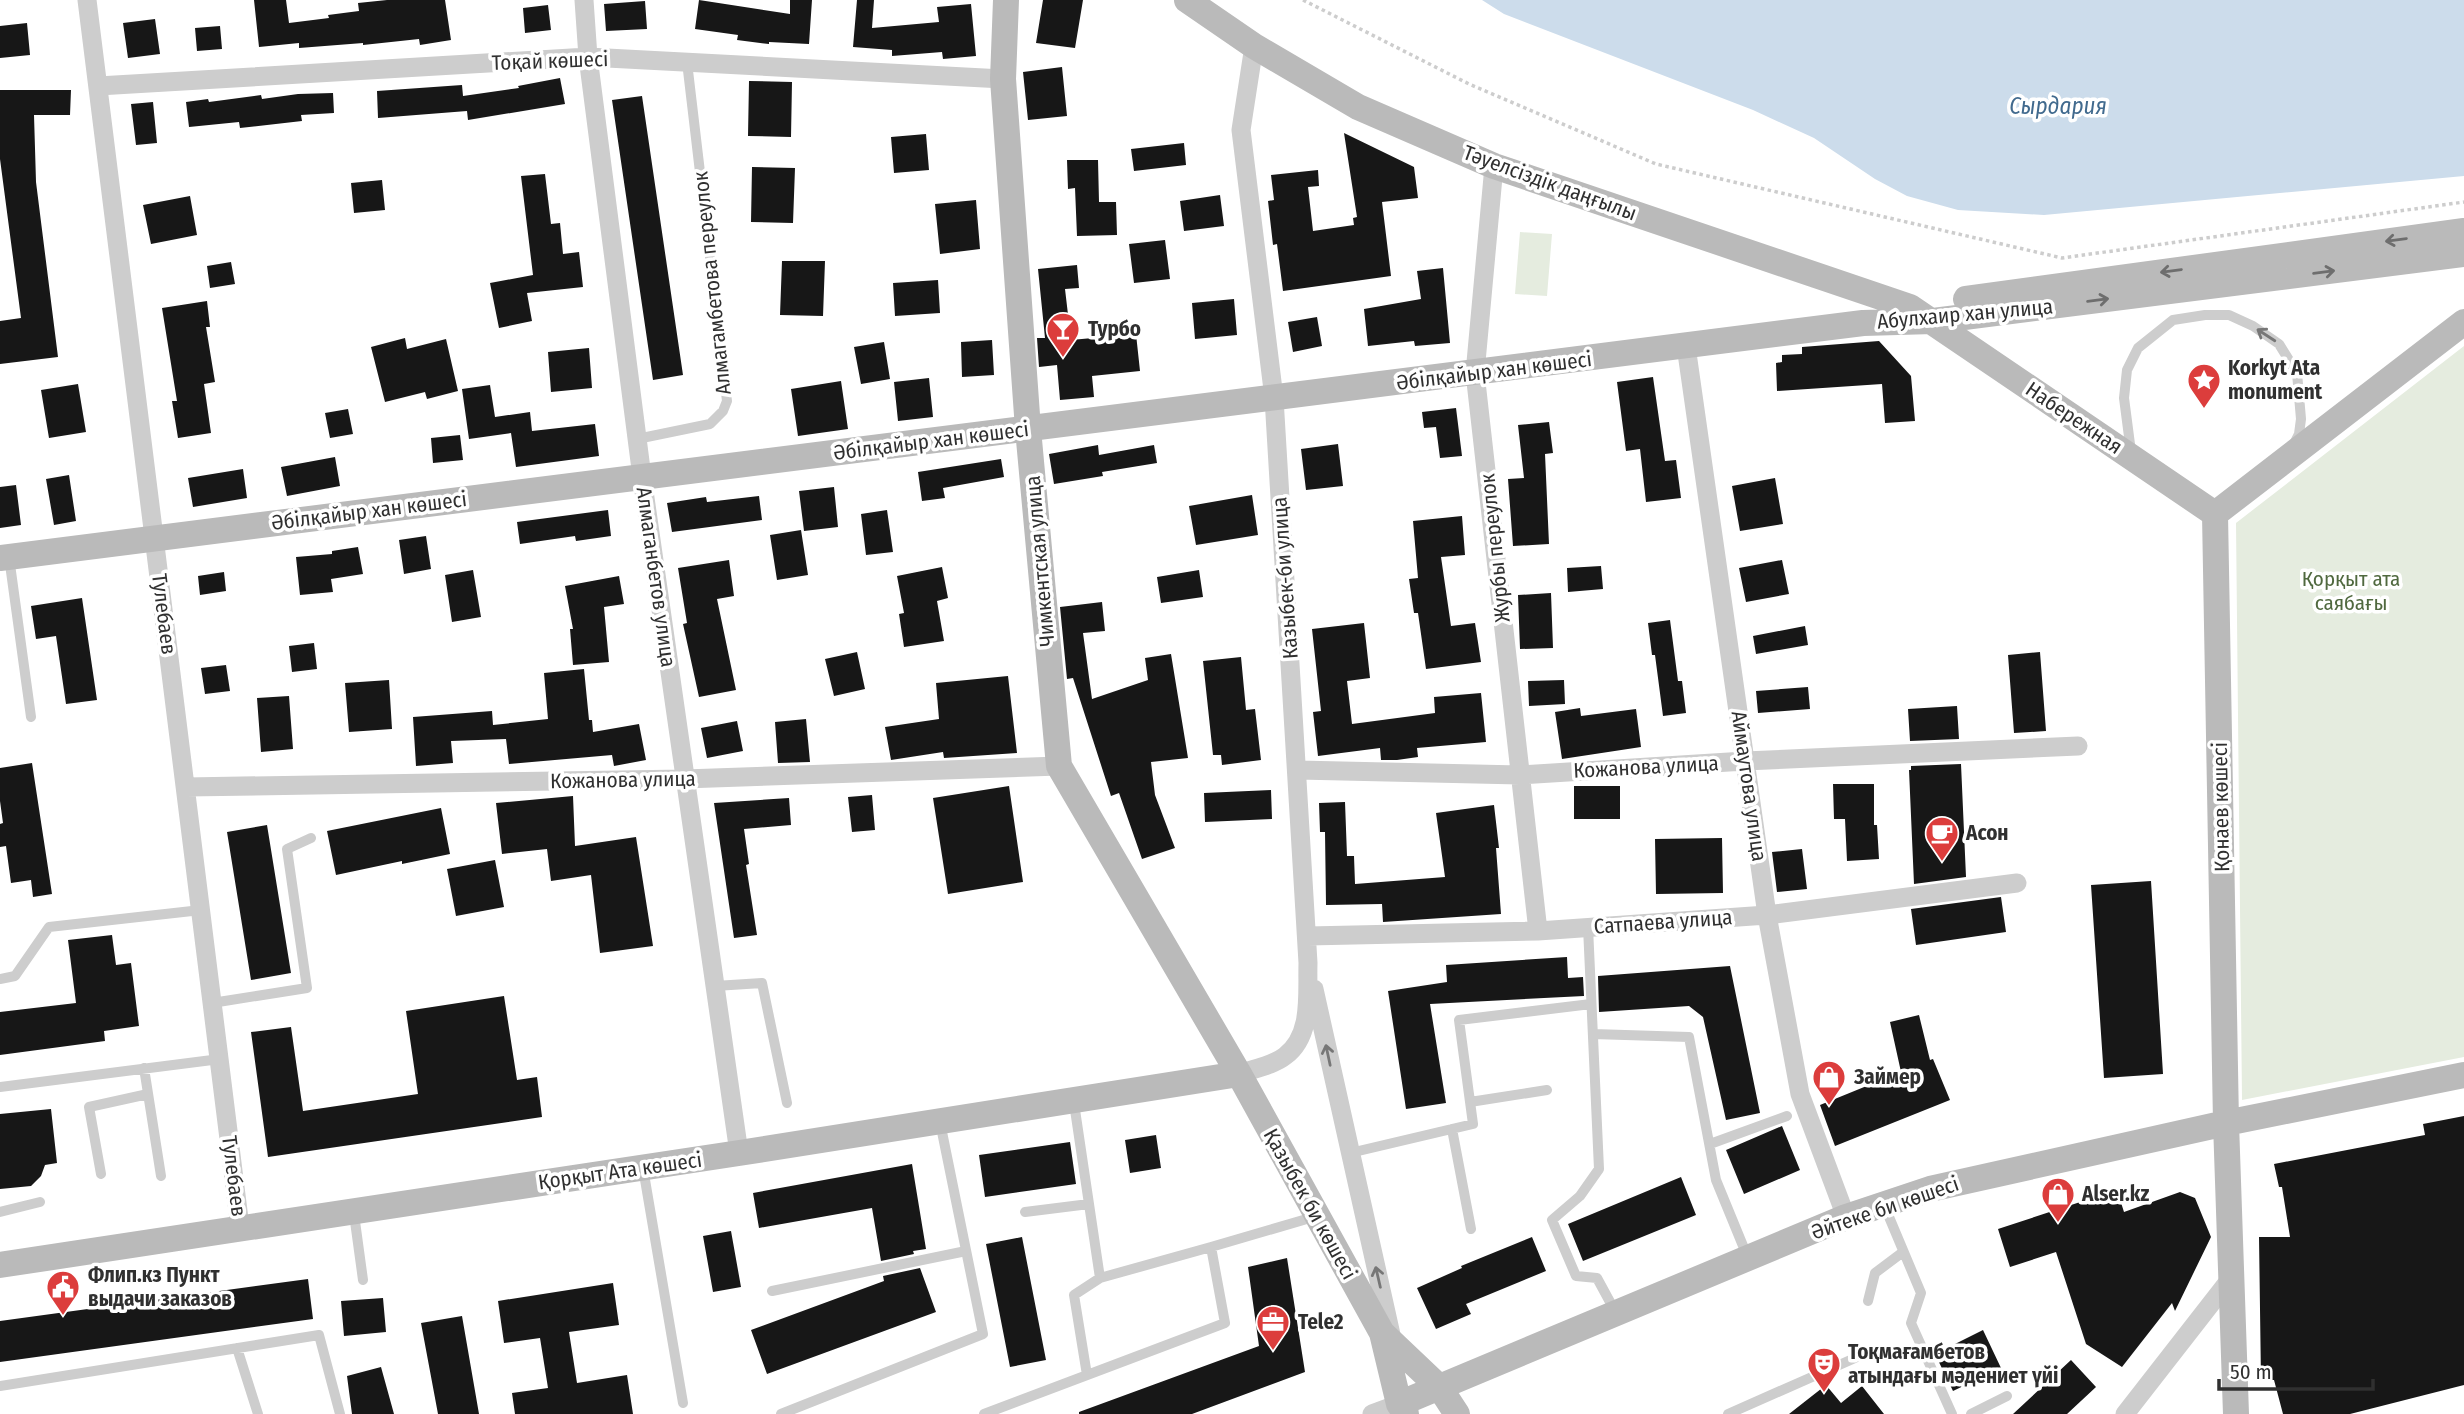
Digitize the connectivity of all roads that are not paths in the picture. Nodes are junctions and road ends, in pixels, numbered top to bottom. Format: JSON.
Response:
{"nodes":[{"id":1,"x":87,"y":0,"type":"edge"},
{"id":2,"x":584,"y":0,"type":"edge"},
{"id":3,"x":1006,"y":0,"type":"edge"},
{"id":4,"x":1187,"y":0,"type":"edge"},
{"id":5,"x":1254,"y":46,"type":"junction"},
{"id":6,"x":588,"y":57,"type":"junction"},
{"id":7,"x":687,"y":62,"type":"junction"},
{"id":8,"x":1003,"y":79,"type":"junction"},
{"id":9,"x":99,"y":86,"type":"junction"},
{"id":10,"x":1494,"y":166,"type":"junction"},
{"id":11,"x":2464,"y":231,"type":"edge"},
{"id":12,"x":2464,"y":254,"type":"edge"},
{"id":13,"x":1910,"y":307,"type":"junction"},
{"id":14,"x":1933,"y":321,"type":"junction"},
{"id":15,"x":2464,"y":322,"type":"edge"},
{"id":16,"x":1863,"y":323,"type":"junction"},
{"id":17,"x":1686,"y":346,"type":"junction"},
{"id":18,"x":1475,"y":373,"type":"junction"},
{"id":19,"x":1273,"y":398,"type":"junction"},
{"id":20,"x":1028,"y":429,"type":"junction"},
{"id":21,"x":637,"y":439,"type":"junction"},
{"id":22,"x":2132,"y":457,"type":"junction"},
{"id":23,"x":2285,"y":461,"type":"junction"},
{"id":24,"x":642,"y":477,"type":"junction"},
{"id":25,"x":2215,"y":514,"type":"junction"},
{"id":26,"x":155,"y":538,"type":"junction"},
{"id":27,"x":5,"y":557,"type":"edge"},
{"id":28,"x":31,"y":717,"type":"dead end"},
{"id":29,"x":2078,"y":746,"type":"dead end"},
{"id":30,"x":1745,"y":761,"type":"junction"},
{"id":31,"x":1059,"y":766,"type":"junction"},
{"id":32,"x":1298,"y":770,"type":"junction"},
{"id":33,"x":1520,"y":775,"type":"junction"},
{"id":34,"x":684,"y":779,"type":"junction"},
{"id":35,"x":186,"y":787,"type":"junction"},
{"id":36,"x":311,"y":838,"type":"dead end"},
{"id":37,"x":2017,"y":883,"type":"dead end"},
{"id":38,"x":201,"y":910,"type":"junction"},
{"id":39,"x":1767,"y":915,"type":"junction"},
{"id":40,"x":1588,"y":927,"type":"junction"},
{"id":41,"x":1538,"y":930,"type":"junction"},
{"id":42,"x":1308,"y":936,"type":"junction"},
{"id":43,"x":1308,"y":963,"type":"junction"},
{"id":44,"x":0,"y":979,"type":"edge"},
{"id":45,"x":715,"y":986,"type":"junction"},
{"id":46,"x":212,"y":1003,"type":"junction"},
{"id":47,"x":1591,"y":1004,"type":"junction"},
{"id":48,"x":1593,"y":1034,"type":"junction"},
{"id":49,"x":220,"y":1059,"type":"junction"},
{"id":50,"x":144,"y":1068,"type":"junction"},
{"id":51,"x":1239,"y":1074,"type":"junction"},
{"id":52,"x":2464,"y":1075,"type":"edge"},
{"id":53,"x":0,"y":1087,"type":"edge"},
{"id":54,"x":1548,"y":1090,"type":"dead end"},
{"id":55,"x":148,"y":1094,"type":"junction"},
{"id":56,"x":1073,"y":1100,"type":"junction"},
{"id":57,"x":1470,"y":1102,"type":"junction"},
{"id":58,"x":787,"y":1103,"type":"dead end"},
{"id":59,"x":1787,"y":1116,"type":"dead end"},
{"id":60,"x":940,"y":1121,"type":"junction"},
{"id":61,"x":2227,"y":1123,"type":"junction"},
{"id":62,"x":1452,"y":1129,"type":"junction"},
{"id":63,"x":1710,"y":1144,"type":"junction"},
{"id":64,"x":739,"y":1153,"type":"junction"},
{"id":65,"x":1350,"y":1153,"type":"junction"},
{"id":66,"x":643,"y":1167,"type":"junction"},
{"id":67,"x":101,"y":1174,"type":"dead end"},
{"id":68,"x":161,"y":1176,"type":"dead end"},
{"id":69,"x":40,"y":1202,"type":"dead end"},
{"id":70,"x":1089,"y":1204,"type":"junction"},
{"id":71,"x":1883,"y":1204,"type":"junction"},
{"id":72,"x":353,"y":1210,"type":"junction"},
{"id":73,"x":0,"y":1212,"type":"edge"},
{"id":74,"x":1025,"y":1212,"type":"dead end"},
{"id":75,"x":1317,"y":1216,"type":"junction"},
{"id":76,"x":1846,"y":1217,"type":"junction"},
{"id":77,"x":240,"y":1227,"type":"junction"},
{"id":78,"x":1471,"y":1228,"type":"dead end"},
{"id":79,"x":1211,"y":1247,"type":"junction"},
{"id":80,"x":966,"y":1251,"type":"junction"},
{"id":81,"x":1903,"y":1252,"type":"junction"},
{"id":82,"x":1749,"y":1259,"type":"junction"},
{"id":83,"x":0,"y":1265,"type":"edge"},
{"id":84,"x":1100,"y":1278,"type":"junction"},
{"id":85,"x":2231,"y":1278,"type":"junction"},
{"id":86,"x":363,"y":1280,"type":"dead end"},
{"id":87,"x":772,"y":1291,"type":"dead end"},
{"id":88,"x":1868,"y":1301,"type":"dead end"},
{"id":89,"x":1616,"y":1314,"type":"junction"},
{"id":90,"x":1387,"y":1338,"type":"junction"},
{"id":91,"x":237,"y":1348,"type":"junction"},
{"id":92,"x":1855,"y":1358,"type":"dead end"},
{"id":93,"x":1087,"y":1375,"type":"junction"},
{"id":94,"x":0,"y":1386,"type":"edge"},
{"id":95,"x":1440,"y":1388,"type":"junction"},
{"id":96,"x":2007,"y":1396,"type":"dead end"},
{"id":97,"x":683,"y":1403,"type":"dead end"},
{"id":98,"x":1402,"y":1409,"type":"edge"},
{"id":99,"x":258,"y":1414,"type":"edge"},
{"id":100,"x":340,"y":1414,"type":"edge"},
{"id":101,"x":781,"y":1414,"type":"edge"},
{"id":102,"x":984,"y":1414,"type":"edge"},
{"id":103,"x":1372,"y":1414,"type":"edge"},
{"id":104,"x":1457,"y":1414,"type":"edge"},
{"id":105,"x":1728,"y":1414,"type":"edge"},
{"id":106,"x":1951,"y":1414,"type":"edge"},
{"id":107,"x":1971,"y":1414,"type":"edge"},
{"id":108,"x":2125,"y":1414,"type":"edge"},
{"id":109,"x":2236,"y":1414,"type":"edge"}],
"edges":[{"from":1,"to":9,"type":"street","name":"Тулебаев"},
{"from":2,"to":6,"type":"street","name":"Алмаганбетов улица"},
{"from":3,"to":8,"type":"street","name":"Чимкентская улица"},
{"from":4,"to":5,"type":"street","name":"Тәуелсіздік даңғылы"},
{"from":5,"to":10,"type":"street","name":"Тәуелсіздік даңғылы"},
{"from":5,"to":19,"type":"street","name":"Казыбек-би улица"},
{"from":6,"to":7,"type":"street","name":"Тоқай көшесі"},
{"from":6,"to":9,"type":"street","name":"Тоқай көшесі"},
{"from":6,"to":21,"type":"street","name":"Алмаганбетов улица"},
{"from":7,"to":8,"type":"street","name":"Тоқай көшесі"},
{"from":7,"to":21,"type":"lane","name":"Алмагамбетова переулок"},
{"from":8,"to":20,"type":"street","name":"Чимкентская улица"},
{"from":9,"to":26,"type":"street","name":"Тулебаев"},
{"from":10,"to":13,"type":"street","name":"Тәуелсіздік даңғылы"},
{"from":10,"to":18,"type":"street","name":"Журбы переулок"},
{"from":11,"to":13,"type":"street","name":"Абулхаир хан улица","one_way":true},
{"from":14,"to":12,"type":"street","name":"Абулхаир хан улица","one_way":true},
{"from":13,"to":14,"type":"street","name":"Тәуелсіздік даңғылы"},
{"from":13,"to":16,"type":"street","name":"Абулхаир хан улица"},
{"from":14,"to":16,"type":"street","name":"Абулхаир хан улица"},
{"from":14,"to":22,"type":"street","name":"Набережная"},
{"from":15,"to":23,"type":"street"},
{"from":16,"to":17,"type":"street","name":"Әбілқайыр хан көшесі"},
{"from":17,"to":18,"type":"street","name":"Әбілқайыр хан көшесі"},
{"from":17,"to":30,"type":"street","name":"Аймаутова улица"},
{"from":18,"to":19,"type":"street","name":"Әбілқайыр хан көшесі"},
{"from":18,"to":33,"type":"street","name":"Журбы переулок"},
{"from":19,"to":20,"type":"street","name":"Әбілқайыр хан көшесі"},
{"from":19,"to":32,"type":"street","name":"Казыбек-би улица"},
{"from":20,"to":24,"type":"street","name":"Әбілқайыр хан көшесі"},
{"from":20,"to":31,"type":"street","name":"Чимкентская улица"},
{"from":21,"to":24,"type":"street","name":"Алмаганбетов улица"},
{"from":23,"to":22,"type":"lane","one_way":true},
{"from":22,"to":25,"type":"street","name":"Набережная"},
{"from":23,"to":25,"type":"street"},
{"from":24,"to":26,"type":"street","name":"Әбілқайыр хан көшесі"},
{"from":24,"to":34,"type":"street","name":"Алмаганбетов улица"},
{"from":25,"to":61,"type":"street","name":"Қонаев көшесі"},
{"from":26,"to":27,"type":"street","name":"Әбілқайыр хан көшесі"},
{"from":26,"to":35,"type":"street","name":"Тулебаев"},
{"from":27,"to":28,"type":"lane"},
{"from":29,"to":30,"type":"street","name":"Кожанова улица"},
{"from":30,"to":33,"type":"street","name":"Кожанова улица"},
{"from":30,"to":39,"type":"street","name":"Аймаутова улица"},
{"from":31,"to":34,"type":"street","name":"Кожанова улица"},
{"from":31,"to":51,"type":"street","name":"Чимкентская улица"},
{"from":32,"to":33,"type":"street","name":"Кожанова улица"},
{"from":32,"to":42,"type":"street","name":"Казыбек-би улица"},
{"from":33,"to":41,"type":"street","name":"Журбы переулок"},
{"from":34,"to":35,"type":"street","name":"Кожанова улица"},
{"from":34,"to":45,"type":"street","name":"Алмаганбетов улица"},
{"from":35,"to":38,"type":"street","name":"Тулебаев"},
{"from":36,"to":46,"type":"lane"},
{"from":37,"to":39,"type":"street","name":"Сатпаева улица"},
{"from":38,"to":44,"type":"lane"},
{"from":38,"to":46,"type":"street","name":"Тулебаев"},
{"from":39,"to":40,"type":"street","name":"Сатпаева улица"},
{"from":39,"to":76,"type":"street","name":"Аймаутова улица"},
{"from":40,"to":41,"type":"street","name":"Сатпаева улица"},
{"from":40,"to":47,"type":"lane"},
{"from":41,"to":42,"type":"street","name":"Сатпаева улица"},
{"from":42,"to":43,"type":"street","name":"Казыбек-би улица"},
{"from":43,"to":51,"type":"street","name":"Казыбек-би улица"},
{"from":65,"to":43,"type":"street","one_way":true},
{"from":45,"to":58,"type":"lane"},
{"from":45,"to":64,"type":"street","name":"Алмаганбетов улица"},
{"from":46,"to":49,"type":"street","name":"Тулебаев"},
{"from":47,"to":48,"type":"lane"},
{"from":47,"to":57,"type":"lane"},
{"from":48,"to":63,"type":"lane"},
{"from":48,"to":89,"type":"lane"},
{"from":49,"to":50,"type":"lane"},
{"from":49,"to":77,"type":"street","name":"Тулебаев"},
{"from":50,"to":53,"type":"lane"},
{"from":50,"to":55,"type":"lane"},
{"from":51,"to":56,"type":"street","name":"Қорқыт Ата көшесі"},
{"from":51,"to":75,"type":"street","name":"Қазыбек би көшесі"},
{"from":52,"to":61,"type":"street","name":"Әйтеке би көшесі"},
{"from":54,"to":57,"type":"lane"},
{"from":55,"to":67,"type":"lane"},
{"from":55,"to":68,"type":"lane"},
{"from":56,"to":60,"type":"street","name":"Қорқыт Ата көшесі"},
{"from":56,"to":70,"type":"lane"},
{"from":57,"to":62,"type":"lane"},
{"from":59,"to":63,"type":"lane"},
{"from":60,"to":64,"type":"street","name":"Қорқыт Ата көшесі"},
{"from":60,"to":80,"type":"lane"},
{"from":61,"to":71,"type":"street","name":"Әйтеке би көшесі"},
{"from":61,"to":85,"type":"street","name":"Қонаев көшесі"},
{"from":62,"to":65,"type":"lane"},
{"from":62,"to":78,"type":"lane"},
{"from":63,"to":82,"type":"lane"},
{"from":64,"to":66,"type":"street","name":"Қорқыт Ата көшесі"},
{"from":90,"to":65,"type":"street","one_way":true},
{"from":66,"to":72,"type":"street","name":"Қорқыт Ата көшесі"},
{"from":66,"to":97,"type":"lane"},
{"from":69,"to":73,"type":"lane"},
{"from":70,"to":74,"type":"lane"},
{"from":70,"to":84,"type":"lane"},
{"from":71,"to":76,"type":"street","name":"Әйтеке би көшесі"},
{"from":71,"to":81,"type":"lane"},
{"from":72,"to":77,"type":"street","name":"Қорқыт Ата көшесі"},
{"from":72,"to":86,"type":"lane"},
{"from":75,"to":79,"type":"lane"},
{"from":75,"to":90,"type":"street","name":"Қазыбек би көшесі"},
{"from":76,"to":82,"type":"street","name":"Әйтеке би көшесі"},
{"from":77,"to":83,"type":"street","name":"Қорқыт Ата көшесі"},
{"from":79,"to":84,"type":"lane"},
{"from":79,"to":93,"type":"lane"},
{"from":80,"to":87,"type":"lane"},
{"from":80,"to":101,"type":"lane"},
{"from":81,"to":88,"type":"lane"},
{"from":81,"to":106,"type":"lane"},
{"from":82,"to":89,"type":"street","name":"Әйтеке би көшесі"},
{"from":84,"to":93,"type":"lane"},
{"from":85,"to":108,"type":"street"},
{"from":85,"to":109,"type":"street","name":"Қонаев көшесі"},
{"from":89,"to":95,"type":"street","name":"Әйтеке би көшесі"},
{"from":90,"to":95,"type":"street","name":"Қазыбек би көшесі"},
{"from":90,"to":98,"type":"street","name":"Қазыбек би көшесі"},
{"from":91,"to":94,"type":"lane"},
{"from":91,"to":99,"type":"lane"},
{"from":91,"to":100,"type":"lane"},
{"from":92,"to":105,"type":"lane"},
{"from":93,"to":102,"type":"lane"},
{"from":95,"to":98,"type":"street","name":"Әйтеке би көшесі"},
{"from":95,"to":104,"type":"street","name":"Қазыбек би көшесі"},
{"from":96,"to":107,"type":"lane"},
{"from":98,"to":103,"type":"street","name":"Әйтеке би көшесі"}]}
